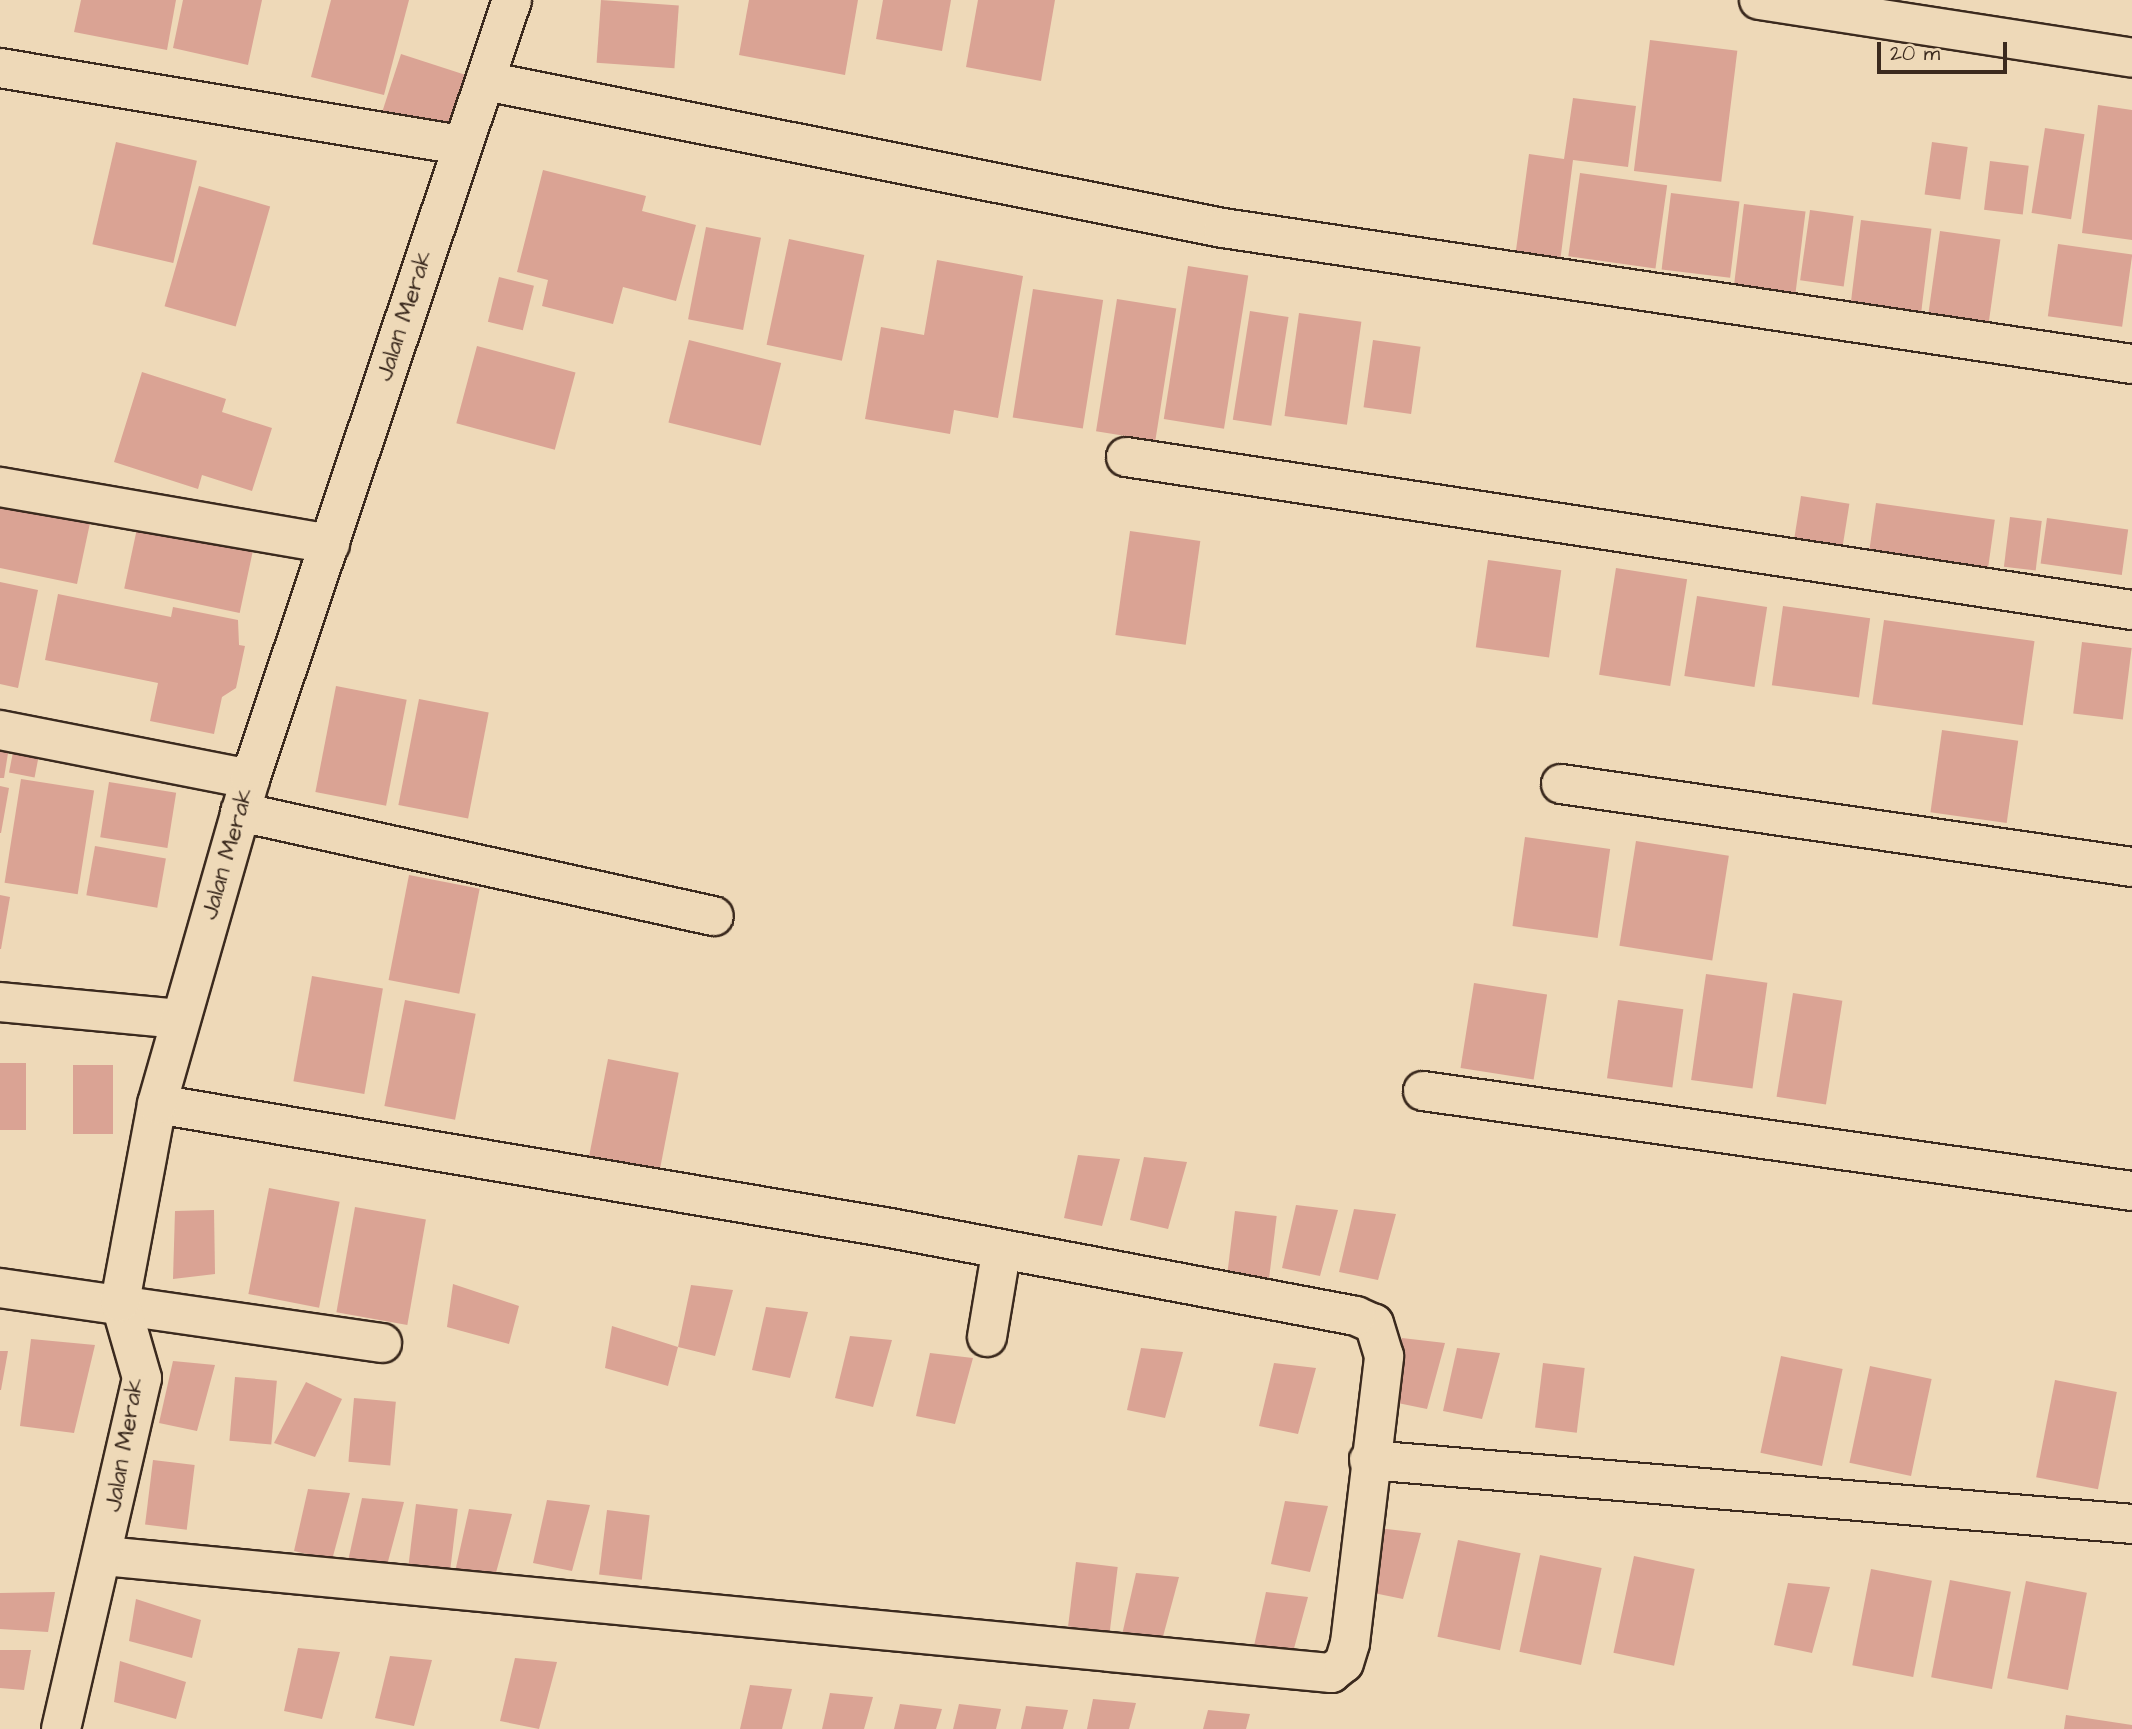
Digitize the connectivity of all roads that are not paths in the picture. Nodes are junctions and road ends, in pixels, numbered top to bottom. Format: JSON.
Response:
{"nodes":[{"id":1,"x":512,"y":0,"type":"edge"},
{"id":2,"x":1759,"y":0,"type":"edge"},
{"id":3,"x":2132,"y":58,"type":"edge"},
{"id":4,"x":0,"y":68,"type":"edge"},
{"id":5,"x":485,"y":81,"type":"junction"},
{"id":6,"x":461,"y":145,"type":"junction"},
{"id":7,"x":2132,"y":364,"type":"edge"},
{"id":8,"x":1126,"y":457,"type":"dead end"},
{"id":9,"x":0,"y":487,"type":"edge"},
{"id":10,"x":330,"y":544,"type":"junction"},
{"id":11,"x":2132,"y":610,"type":"edge"},
{"id":12,"x":0,"y":730,"type":"edge"},
{"id":13,"x":1560,"y":784,"type":"dead end"},
{"id":14,"x":245,"y":796,"type":"junction"},
{"id":15,"x":2132,"y":867,"type":"edge"},
{"id":16,"x":714,"y":915,"type":"dead end"},
{"id":17,"x":0,"y":1002,"type":"edge"},
{"id":18,"x":179,"y":1019,"type":"junction"},
{"id":19,"x":1423,"y":1091,"type":"dead end"},
{"id":20,"x":157,"y":1104,"type":"junction"},
{"id":21,"x":2132,"y":1191,"type":"edge"},
{"id":22,"x":1001,"y":1253,"type":"junction"},
{"id":23,"x":0,"y":1288,"type":"edge"},
{"id":24,"x":120,"y":1302,"type":"junction"},
{"id":25,"x":987,"y":1337,"type":"dead end"},
{"id":26,"x":382,"y":1343,"type":"dead end"},
{"id":27,"x":1369,"y":1461,"type":"junction"},
{"id":28,"x":2132,"y":1524,"type":"edge"},
{"id":29,"x":104,"y":1556,"type":"junction"},
{"id":30,"x":61,"y":1729,"type":"edge"}],
"edges":[{"from":1,"to":5,"type":"street","name":"Jalan Merak"},
{"from":2,"to":3,"type":"street"},
{"from":4,"to":6,"type":"street"},
{"from":5,"to":6,"type":"street","name":"Jalan Merak"},
{"from":5,"to":7,"type":"street"},
{"from":6,"to":10,"type":"street","name":"Jalan Merak"},
{"from":8,"to":11,"type":"street"},
{"from":9,"to":10,"type":"street"},
{"from":10,"to":14,"type":"street","name":"Jalan Merak"},
{"from":12,"to":14,"type":"street"},
{"from":13,"to":15,"type":"street"},
{"from":14,"to":16,"type":"street"},
{"from":14,"to":18,"type":"street","name":"Jalan Merak"},
{"from":17,"to":18,"type":"street"},
{"from":18,"to":20,"type":"street","name":"Jalan Merak"},
{"from":19,"to":21,"type":"street"},
{"from":20,"to":22,"type":"street"},
{"from":20,"to":24,"type":"street","name":"Jalan Merak"},
{"from":22,"to":25,"type":"street"},
{"from":22,"to":27,"type":"street"},
{"from":23,"to":24,"type":"street"},
{"from":24,"to":26,"type":"street"},
{"from":24,"to":29,"type":"street","name":"Jalan Merak"},
{"from":27,"to":28,"type":"street"},
{"from":27,"to":29,"type":"street"},
{"from":29,"to":30,"type":"street","name":"Jalan Merak"}]}
